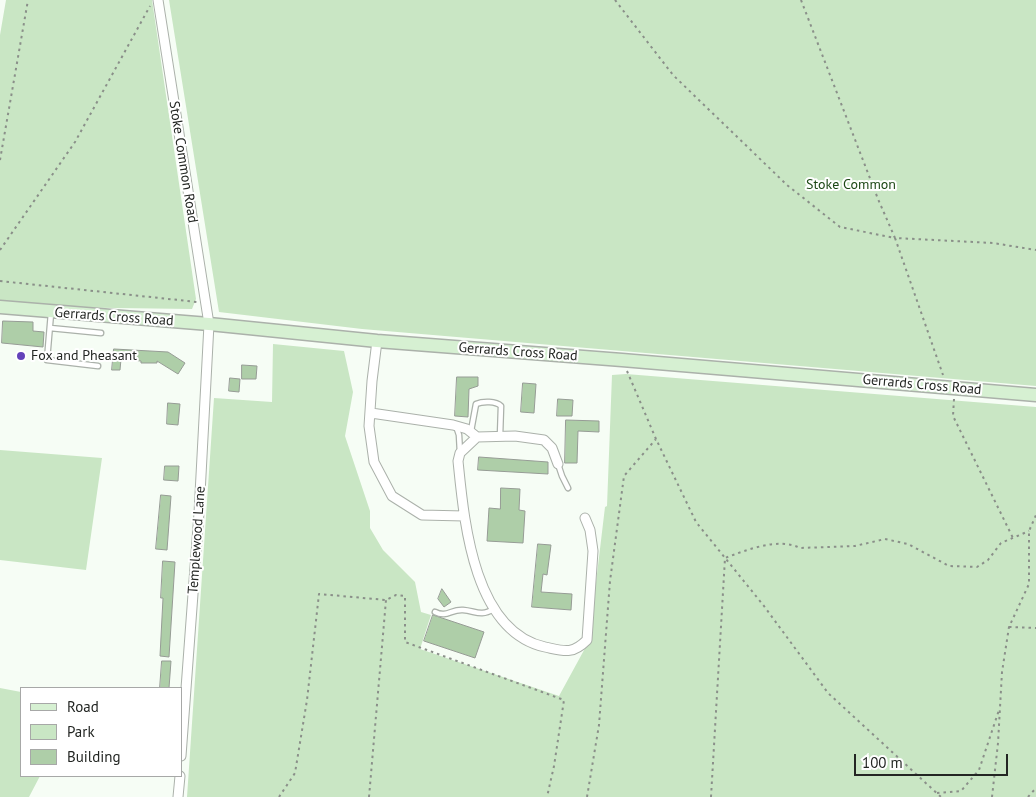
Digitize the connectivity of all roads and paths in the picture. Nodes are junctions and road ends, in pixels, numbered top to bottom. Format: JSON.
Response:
{"nodes":[{"id":1,"x":28,"y":0,"type":"edge"},
{"id":2,"x":153,"y":0,"type":"edge"},
{"id":3,"x":158,"y":0,"type":"edge"},
{"id":4,"x":615,"y":0,"type":"edge"},
{"id":5,"x":801,"y":0,"type":"edge"},
{"id":6,"x":0,"y":160,"type":"edge"},
{"id":7,"x":896,"y":238,"type":"junction"},
{"id":8,"x":0,"y":250,"type":"edge"},
{"id":9,"x":1036,"y":250,"type":"edge"},
{"id":10,"x":0,"y":282,"type":"edge"},
{"id":11,"x":205,"y":303,"type":"junction"},
{"id":12,"x":0,"y":307,"type":"edge"},
{"id":13,"x":51,"y":312,"type":"junction"},
{"id":14,"x":209,"y":324,"type":"junction"},
{"id":15,"x":50,"y":328,"type":"junction"},
{"id":16,"x":102,"y":333,"type":"dead end"},
{"id":17,"x":377,"y":341,"type":"junction"},
{"id":18,"x":622,"y":360,"type":"junction"},
{"id":19,"x":98,"y":366,"type":"dead end"},
{"id":20,"x":951,"y":387,"type":"junction"},
{"id":21,"x":1036,"y":395,"type":"edge"},
{"id":22,"x":371,"y":413,"type":"junction"},
{"id":23,"x":455,"y":425,"type":"junction"},
{"id":24,"x":474,"y":434,"type":"junction"},
{"id":25,"x":500,"y":436,"type":"junction"},
{"id":26,"x":656,"y":439,"type":"junction"},
{"id":27,"x":460,"y":453,"type":"junction"},
{"id":28,"x":558,"y":464,"type":"joint"},
{"id":29,"x":568,"y":488,"type":"dead end"},
{"id":30,"x":1036,"y":515,"type":"edge"},
{"id":31,"x":464,"y":516,"type":"junction"},
{"id":32,"x":585,"y":518,"type":"dead end"},
{"id":33,"x":1029,"y":531,"type":"junction"},
{"id":34,"x":1013,"y":538,"type":"junction"},
{"id":35,"x":725,"y":558,"type":"junction"},
{"id":36,"x":386,"y":600,"type":"junction"},
{"id":37,"x":494,"y":610,"type":"junction"},
{"id":38,"x":435,"y":612,"type":"dead end"},
{"id":39,"x":1009,"y":627,"type":"junction"},
{"id":40,"x":1036,"y":628,"type":"edge"},
{"id":41,"x":1000,"y":707,"type":"junction"},
{"id":42,"x":182,"y":742,"type":"edge"},
{"id":43,"x":180,"y":777,"type":"edge"},
{"id":44,"x":1036,"y":788,"type":"edge"},
{"id":45,"x":937,"y":793,"type":"junction"},
{"id":46,"x":178,"y":797,"type":"edge"},
{"id":47,"x":279,"y":797,"type":"edge"},
{"id":48,"x":369,"y":797,"type":"edge"},
{"id":49,"x":546,"y":797,"type":"edge"},
{"id":50,"x":587,"y":797,"type":"edge"},
{"id":51,"x":711,"y":797,"type":"edge"},
{"id":52,"x":941,"y":797,"type":"edge"},
{"id":53,"x":992,"y":797,"type":"edge"},
{"id":54,"x":1028,"y":797,"type":"edge"}],
"edges":[{"from":1,"to":6,"type":"path"},
{"from":2,"to":8,"type":"path"},
{"from":3,"to":11,"type":"street","name":"Stoke Common Road"},
{"from":4,"to":7,"type":"path"},
{"from":5,"to":7,"type":"path"},
{"from":7,"to":9,"type":"path"},
{"from":7,"to":20,"type":"path"},
{"from":10,"to":11,"type":"path"},
{"from":11,"to":14,"type":"street","name":"Stoke Common Road"},
{"from":12,"to":13,"type":"main road","name":"Gerrards Cross Road"},
{"from":13,"to":14,"type":"main road","name":"Gerrards Cross Road"},
{"from":13,"to":15,"type":"lane"},
{"from":14,"to":17,"type":"main road","name":"Gerrards Cross Road"},
{"from":14,"to":42,"type":"street","name":"Templewood Lane"},
{"from":15,"to":16,"type":"lane"},
{"from":15,"to":19,"type":"lane"},
{"from":17,"to":18,"type":"main road","name":"Gerrards Cross Road"},
{"from":17,"to":22,"type":"street"},
{"from":18,"to":20,"type":"main road","name":"Gerrards Cross Road"},
{"from":18,"to":26,"type":"path"},
{"from":20,"to":21,"type":"main road","name":"Gerrards Cross Road"},
{"from":20,"to":34,"type":"path"},
{"from":22,"to":23,"type":"street"},
{"from":22,"to":31,"type":"street"},
{"from":23,"to":24,"type":"street"},
{"from":23,"to":27,"type":"lane"},
{"from":24,"to":25,"type":"street"},
{"from":24,"to":25,"type":"lane"},
{"from":24,"to":27,"type":"street"},
{"from":25,"to":28,"type":"street"},
{"from":26,"to":35,"type":"path"},
{"from":26,"to":50,"type":"path"},
{"from":27,"to":31,"type":"street"},
{"from":28,"to":29,"type":"lane"},
{"from":30,"to":33,"type":"path"},
{"from":31,"to":37,"type":"street"},
{"from":32,"to":37,"type":"street"},
{"from":33,"to":34,"type":"path"},
{"from":33,"to":39,"type":"path"},
{"from":34,"to":35,"type":"path"},
{"from":35,"to":45,"type":"path"},
{"from":35,"to":51,"type":"path"},
{"from":36,"to":47,"type":"path"},
{"from":36,"to":48,"type":"path"},
{"from":36,"to":49,"type":"path"},
{"from":37,"to":38,"type":"lane"},
{"from":39,"to":40,"type":"path"},
{"from":39,"to":41,"type":"path"},
{"from":41,"to":45,"type":"path"},
{"from":41,"to":53,"type":"path"},
{"from":43,"to":46,"type":"street"},
{"from":44,"to":54,"type":"path"},
{"from":45,"to":52,"type":"path"}]}
